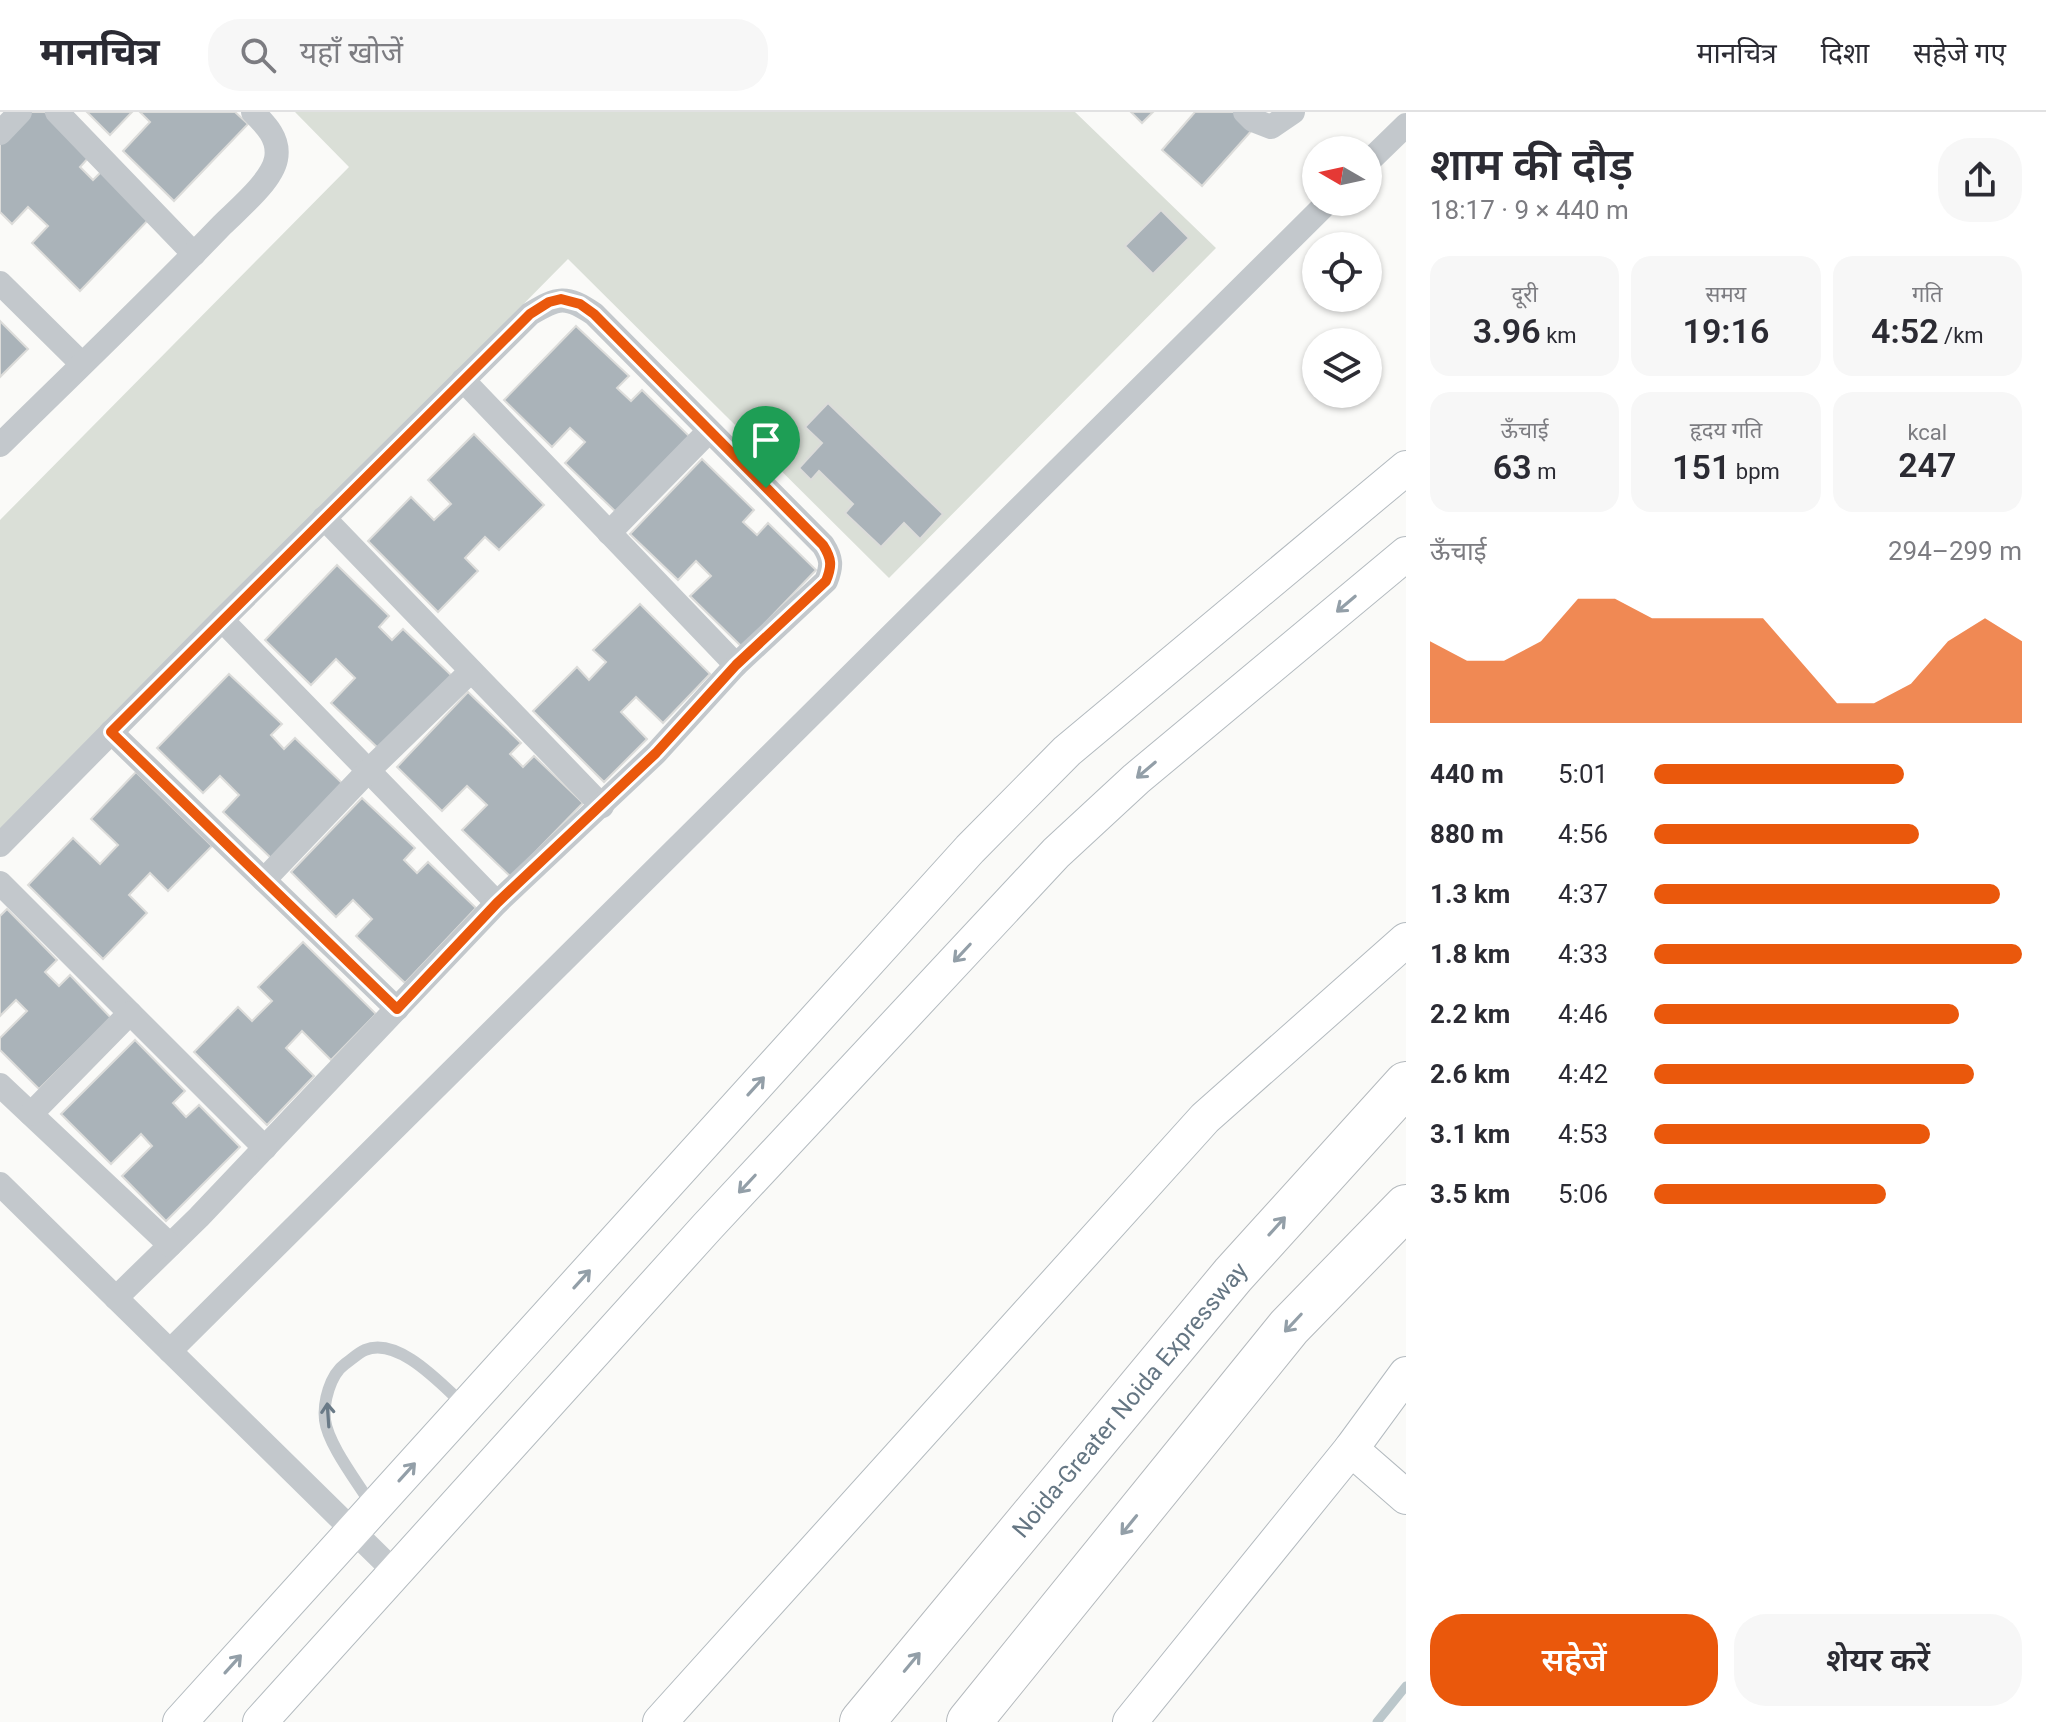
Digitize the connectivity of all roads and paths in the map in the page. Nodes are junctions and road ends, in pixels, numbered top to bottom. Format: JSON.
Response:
{"nodes":[{"id":1,"x":20,"y":112,"type":"edge"},
{"id":2,"x":57,"y":112,"type":"edge"},
{"id":3,"x":253,"y":112,"type":"edge"},
{"id":4,"x":1245,"y":112,"type":"edge"},
{"id":5,"x":1293,"y":112,"type":"edge"},
{"id":6,"x":1406,"y":125,"type":"edge"},
{"id":7,"x":0,"y":133,"type":"edge"},
{"id":8,"x":1382,"y":148,"type":"edge"},
{"id":9,"x":1314,"y":216,"type":"edge"},
{"id":10,"x":194,"y":254,"type":"junction"},
{"id":11,"x":0,"y":283,"type":"edge"},
{"id":12,"x":82,"y":364,"type":"junction"},
{"id":13,"x":463,"y":380,"type":"junction"},
{"id":14,"x":709,"y":431,"type":"junction"},
{"id":15,"x":0,"y":445,"type":"edge"},
{"id":16,"x":1406,"y":468,"type":"edge"},
{"id":17,"x":324,"y":518,"type":"junction"},
{"id":18,"x":609,"y":533,"type":"junction"},
{"id":19,"x":1406,"y":554,"type":"edge"},
{"id":20,"x":222,"y":620,"type":"junction"},
{"id":21,"x":736,"y":665,"type":"junction"},
{"id":22,"x":471,"y":671,"type":"junction"},
{"id":23,"x":111,"y":732,"type":"junction"},
{"id":24,"x":368,"y":771,"type":"junction"},
{"id":25,"x":602,"y":806,"type":"junction"},
{"id":26,"x":0,"y":845,"type":"edge"},
{"id":27,"x":264,"y":880,"type":"junction"},
{"id":28,"x":0,"y":883,"type":"edge"},
{"id":29,"x":497,"y":903,"type":"junction"},
{"id":30,"x":1406,"y":940,"type":"edge"},
{"id":31,"x":397,"y":1009,"type":"junction"},
{"id":32,"x":130,"y":1013,"type":"junction"},
{"id":33,"x":1406,"y":1084,"type":"edge"},
{"id":34,"x":0,"y":1085,"type":"edge"},
{"id":35,"x":31,"y":1114,"type":"junction"},
{"id":36,"x":265,"y":1148,"type":"junction"},
{"id":37,"x":0,"y":1184,"type":"edge"},
{"id":38,"x":1406,"y":1207,"type":"edge"},
{"id":39,"x":170,"y":1245,"type":"junction"},
{"id":40,"x":116,"y":1298,"type":"junction"},
{"id":41,"x":170,"y":1351,"type":"junction"},
{"id":42,"x":1406,"y":1374,"type":"edge"},
{"id":43,"x":466,"y":1407,"type":"junction"},
{"id":44,"x":1351,"y":1449,"type":"junction"},
{"id":45,"x":1406,"y":1497,"type":"edge"},
{"id":46,"x":364,"y":1520,"type":"junction"},
{"id":47,"x":396,"y":1573,"type":"junction"},
{"id":48,"x":180,"y":1722,"type":"edge"},
{"id":49,"x":260,"y":1722,"type":"edge"},
{"id":50,"x":660,"y":1722,"type":"edge"},
{"id":51,"x":862,"y":1722,"type":"edge"},
{"id":52,"x":969,"y":1722,"type":"edge"},
{"id":53,"x":1130,"y":1722,"type":"edge"}],
"edges":[{"from":1,"to":7,"type":"street"},
{"from":2,"to":10,"type":"street"},
{"from":3,"to":10,"type":"street"},
{"from":4,"to":5,"type":"street"},
{"from":6,"to":8,"type":"street"},
{"from":9,"to":41,"type":"street"},
{"from":10,"to":12,"type":"street"},
{"from":11,"to":12,"type":"street"},
{"from":12,"to":15,"type":"street"},
{"from":13,"to":14,"type":"street"},
{"from":13,"to":17,"type":"street"},
{"from":13,"to":18,"type":"street"},
{"from":14,"to":18,"type":"street"},
{"from":14,"to":21,"type":"street"},
{"from":43,"to":16,"type":"street","one_way":true},
{"from":17,"to":20,"type":"street"},
{"from":17,"to":22,"type":"street"},
{"from":18,"to":21,"type":"street"},
{"from":19,"to":47,"type":"street","one_way":true},
{"from":20,"to":23,"type":"street"},
{"from":20,"to":24,"type":"street"},
{"from":21,"to":25,"type":"street"},
{"from":22,"to":24,"type":"street"},
{"from":22,"to":25,"type":"street"},
{"from":23,"to":26,"type":"street"},
{"from":23,"to":27,"type":"street"},
{"from":24,"to":27,"type":"street"},
{"from":24,"to":29,"type":"street"},
{"from":25,"to":29,"type":"street"},
{"from":27,"to":31,"type":"street"},
{"from":28,"to":32,"type":"street"},
{"from":29,"to":31,"type":"street"},
{"from":30,"to":50,"type":"street"},
{"from":31,"to":36,"type":"street"},
{"from":32,"to":35,"type":"street"},
{"from":32,"to":36,"type":"street"},
{"from":51,"to":33,"type":"highway","name":"Noida-Greater Noida Expressway","one_way":true},
{"from":34,"to":35,"type":"street"},
{"from":35,"to":39,"type":"street"},
{"from":36,"to":39,"type":"street"},
{"from":37,"to":40,"type":"street"},
{"from":38,"to":52,"type":"highway","one_way":true},
{"from":39,"to":40,"type":"street"},
{"from":40,"to":41,"type":"street"},
{"from":41,"to":46,"type":"street"},
{"from":42,"to":44,"type":"street"},
{"from":46,"to":43,"type":"street","one_way":true},
{"from":46,"to":43,"type":"lane","one_way":true},
{"from":44,"to":45,"type":"street"},
{"from":44,"to":53,"type":"street"},
{"from":46,"to":47,"type":"street"},
{"from":48,"to":46,"type":"street","one_way":true},
{"from":47,"to":49,"type":"street"}]}
